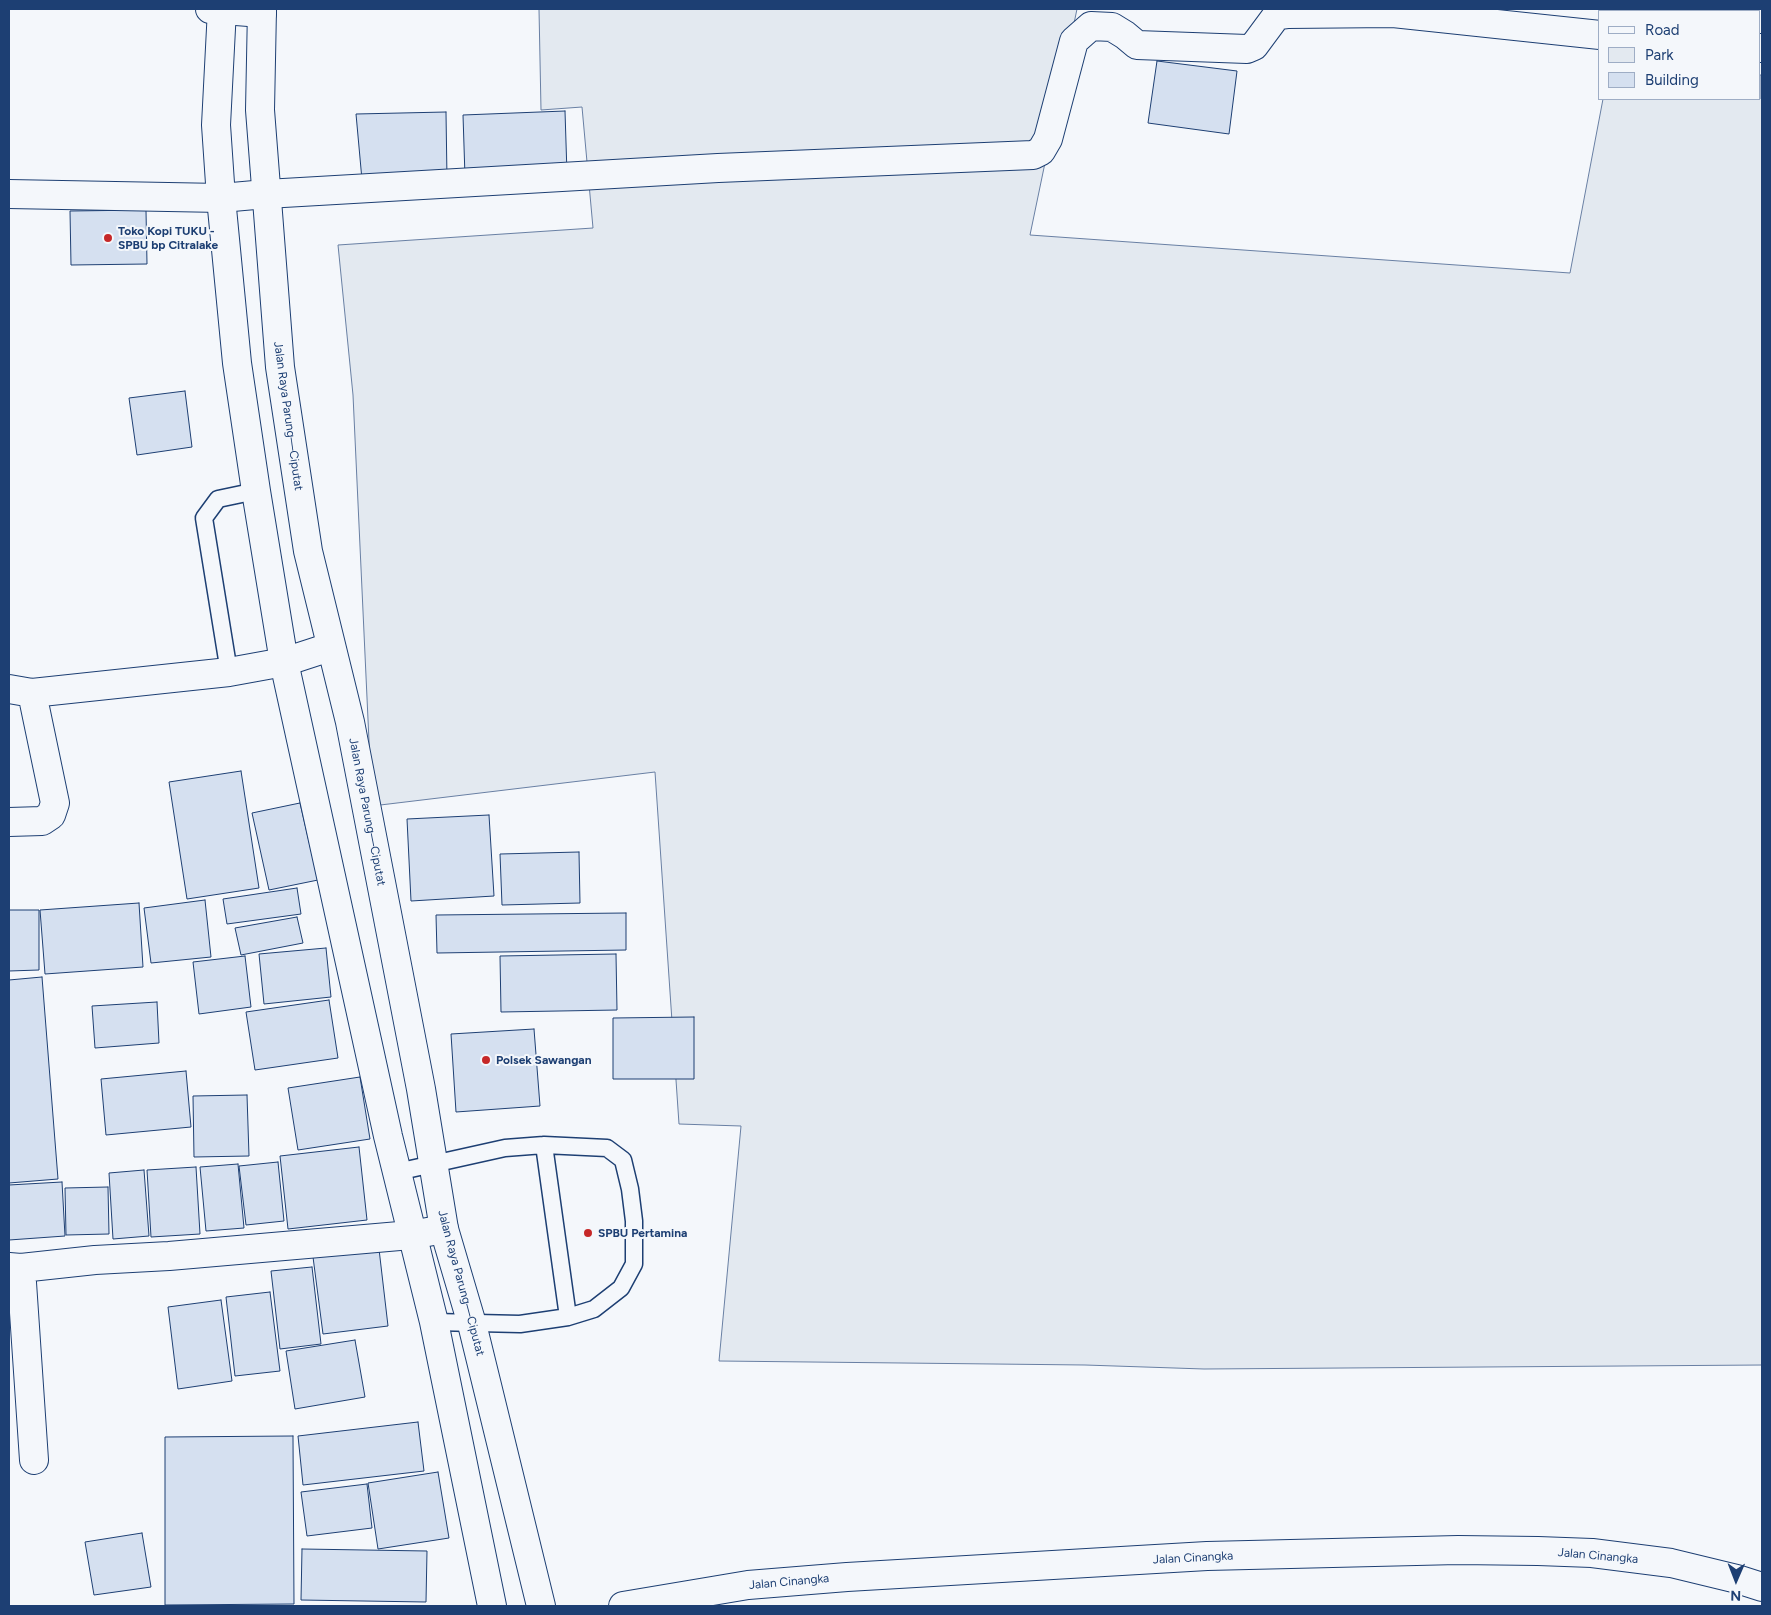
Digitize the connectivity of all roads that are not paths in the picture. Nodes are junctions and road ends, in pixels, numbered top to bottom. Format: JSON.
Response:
{"nodes":[{"id":1,"x":210,"y":9,"type":"edge"},
{"id":2,"x":222,"y":9,"type":"edge"},
{"id":3,"x":262,"y":11,"type":"edge"},
{"id":4,"x":1598,"y":35,"type":"edge"},
{"id":5,"x":9,"y":194,"type":"edge"},
{"id":6,"x":266,"y":194,"type":"junction"},
{"id":7,"x":221,"y":198,"type":"junction"},
{"id":8,"x":256,"y":490,"type":"junction"},
{"id":9,"x":330,"y":647,"type":"junction"},
{"id":10,"x":284,"y":662,"type":"junction"},
{"id":11,"x":229,"y":672,"type":"junction"},
{"id":12,"x":20,"y":691,"type":"edge"},
{"id":13,"x":9,"y":822,"type":"edge"},
{"id":14,"x":544,"y":1144,"type":"junction"},
{"id":15,"x":434,"y":1164,"type":"junction"},
{"id":16,"x":397,"y":1172,"type":"junction"},
{"id":17,"x":444,"y":1229,"type":"junction"},
{"id":18,"x":411,"y":1235,"type":"junction"},
{"id":19,"x":15,"y":1268,"type":"edge"},
{"id":20,"x":568,"y":1317,"type":"junction"},
{"id":21,"x":434,"y":1322,"type":"junction"},
{"id":22,"x":472,"y":1324,"type":"junction"},
{"id":23,"x":34,"y":1460,"type":"dead end"},
{"id":24,"x":1762,"y":1587,"type":"edge"},
{"id":25,"x":492,"y":1606,"type":"edge"},
{"id":26,"x":541,"y":1606,"type":"edge"},
{"id":27,"x":623,"y":1606,"type":"edge"}],
"edges":[{"from":1,"to":2,"type":"main road"},
{"from":2,"to":3,"type":"main road"},
{"from":2,"to":7,"type":"main road"},
{"from":3,"to":6,"type":"main road","name":"Jalan Raya Parung—Ciputat"},
{"from":4,"to":6,"type":"main road"},
{"from":5,"to":7,"type":"main road"},
{"from":6,"to":7,"type":"main road"},
{"from":6,"to":9,"type":"main road","name":"Jalan Raya Parung—Ciputat"},
{"from":7,"to":8,"type":"main road"},
{"from":8,"to":10,"type":"main road"},
{"from":8,"to":11,"type":"lane"},
{"from":9,"to":10,"type":"main road"},
{"from":9,"to":15,"type":"main road","name":"Jalan Raya Parung—Ciputat"},
{"from":10,"to":11,"type":"main road"},
{"from":10,"to":16,"type":"main road"},
{"from":11,"to":12,"type":"main road"},
{"from":12,"to":13,"type":"main road"},
{"from":14,"to":15,"type":"lane"},
{"from":14,"to":20,"type":"lane"},
{"from":14,"to":20,"type":"lane"},
{"from":15,"to":16,"type":"lane"},
{"from":15,"to":17,"type":"main road","name":"Jalan Raya Parung—Ciputat"},
{"from":16,"to":18,"type":"main road"},
{"from":17,"to":18,"type":"main road"},
{"from":17,"to":22,"type":"main road","name":"Jalan Raya Parung—Ciputat"},
{"from":18,"to":19,"type":"main road"},
{"from":18,"to":21,"type":"main road"},
{"from":19,"to":23,"type":"main road"},
{"from":20,"to":22,"type":"lane"},
{"from":21,"to":22,"type":"lane"},
{"from":21,"to":25,"type":"main road"},
{"from":22,"to":26,"type":"main road","name":"Jalan Raya Parung—Ciputat"},
{"from":24,"to":27,"type":"main road","name":"Jalan Cinangka"}]}
